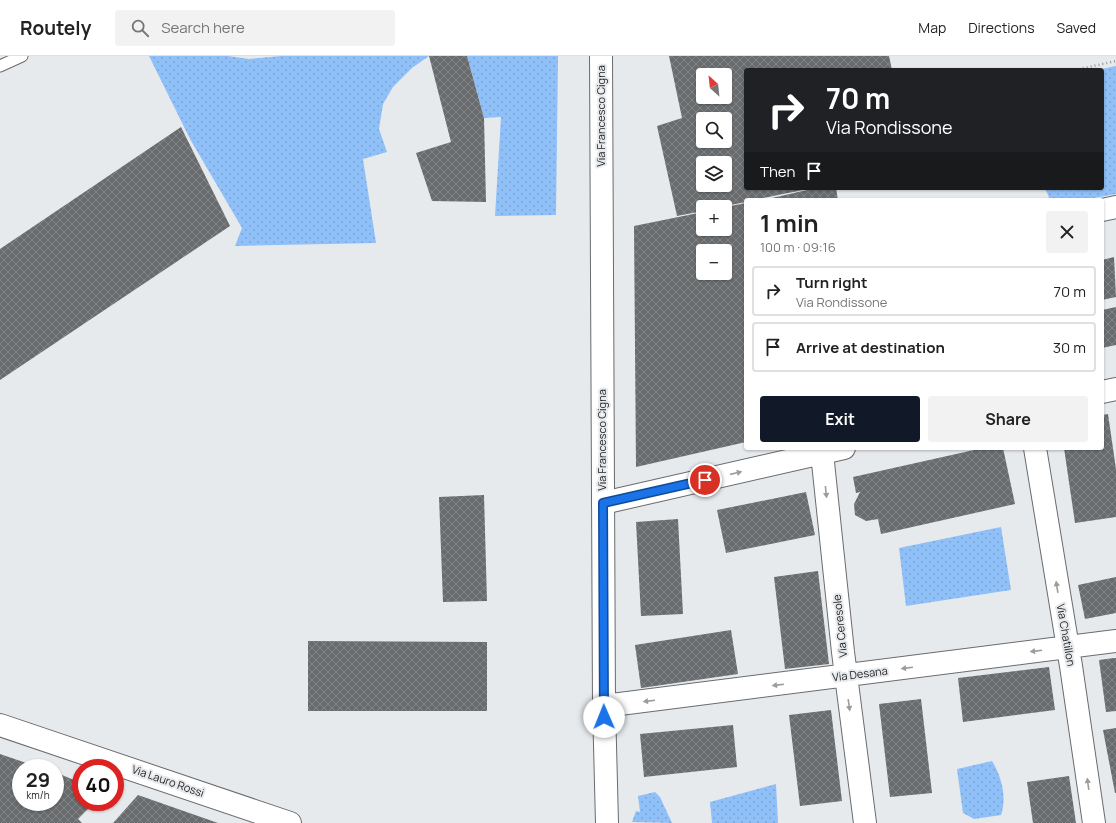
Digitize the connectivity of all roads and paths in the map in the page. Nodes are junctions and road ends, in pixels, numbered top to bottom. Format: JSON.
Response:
{"nodes":[{"id":1,"x":22,"y":56,"type":"edge"},
{"id":2,"x":601,"y":56,"type":"edge"},
{"id":3,"x":1116,"y":61,"type":"edge"},
{"id":4,"x":0,"y":66,"type":"edge"},
{"id":5,"x":1084,"y":68,"type":"edge"},
{"id":6,"x":1116,"y":207,"type":"edge"},
{"id":7,"x":1104,"y":210,"type":"edge"},
{"id":8,"x":1116,"y":389,"type":"edge"},
{"id":9,"x":1104,"y":392,"type":"edge"},
{"id":10,"x":835,"y":450,"type":"edge"},
{"id":11,"x":1035,"y":450,"type":"edge"},
{"id":12,"x":822,"y":453,"type":"junction"},
{"id":13,"x":603,"y":503,"type":"junction"},
{"id":14,"x":1116,"y":641,"type":"edge"},
{"id":15,"x":1067,"y":648,"type":"junction"},
{"id":16,"x":846,"y":676,"type":"junction"},
{"id":17,"x":604,"y":706,"type":"junction"},
{"id":18,"x":0,"y":725,"type":"edge"},
{"id":19,"x":290,"y":823,"type":"edge"},
{"id":20,"x":607,"y":823,"type":"edge"},
{"id":21,"x":865,"y":823,"type":"edge"},
{"id":22,"x":1094,"y":823,"type":"edge"}],
"edges":[{"from":1,"to":4,"type":"lane"},
{"from":2,"to":13,"type":"street","name":"Via Francesco Cigna"},
{"from":3,"to":5,"type":"path"},
{"from":6,"to":7,"type":"street"},
{"from":8,"to":9,"type":"street"},
{"from":10,"to":12,"type":"street"},
{"from":15,"to":11,"type":"street","name":"Via Chatillon","one_way":true},
{"from":13,"to":12,"type":"street","one_way":true},
{"from":12,"to":16,"type":"street","name":"Via Ceresole","one_way":true},
{"from":13,"to":17,"type":"street","name":"Via Francesco Cigna"},
{"from":14,"to":15,"type":"street","name":"Via Desana"},
{"from":15,"to":16,"type":"street","name":"Via Desana","one_way":true},
{"from":22,"to":15,"type":"street","name":"Via Chatillon","one_way":true},
{"from":16,"to":17,"type":"street","name":"Via Desana","one_way":true},
{"from":16,"to":21,"type":"street","name":"Via Ceresole","one_way":true},
{"from":17,"to":20,"type":"street","name":"Via Francesco Cigna"},
{"from":18,"to":19,"type":"street","name":"Via Lauro Rossi"}]}
